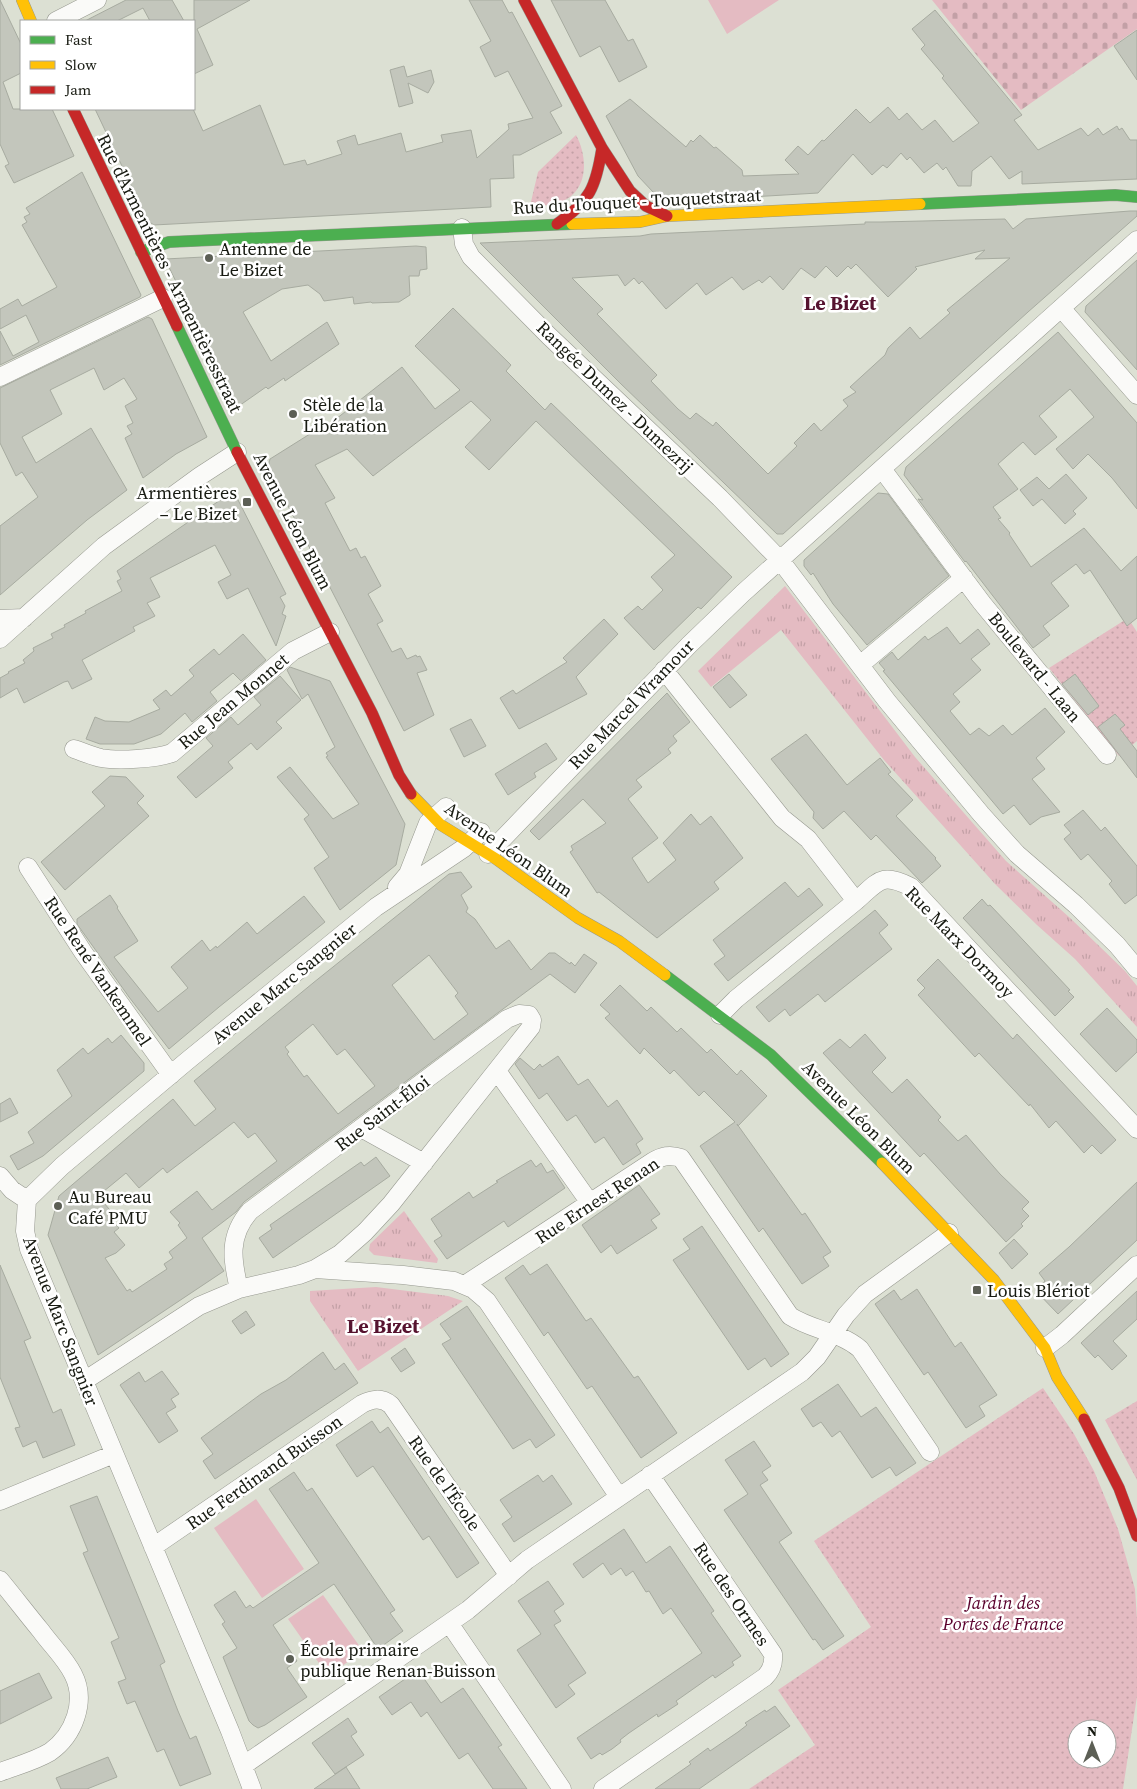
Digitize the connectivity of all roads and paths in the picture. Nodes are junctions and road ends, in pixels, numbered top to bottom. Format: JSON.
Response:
{"nodes":[{"id":1,"x":22,"y":0,"type":"edge"},
{"id":2,"x":97,"y":0,"type":"edge"},
{"id":3,"x":524,"y":0,"type":"edge"},
{"id":4,"x":31,"y":20,"type":"edge"},
{"id":5,"x":58,"y":20,"type":"edge"},
{"id":6,"x":72,"y":110,"type":"edge"},
{"id":7,"x":602,"y":148,"type":"junction"},
{"id":8,"x":1137,"y":197,"type":"edge"},
{"id":9,"x":667,"y":216,"type":"junction"},
{"id":10,"x":558,"y":224,"type":"junction"},
{"id":11,"x":462,"y":228,"type":"junction"},
{"id":12,"x":1137,"y":240,"type":"edge"},
{"id":13,"x":142,"y":252,"type":"junction"},
{"id":14,"x":163,"y":298,"type":"junction"},
{"id":15,"x":1061,"y":308,"type":"junction"},
{"id":16,"x":0,"y":377,"type":"edge"},
{"id":17,"x":1137,"y":395,"type":"edge"},
{"id":18,"x":237,"y":452,"type":"junction"},
{"id":19,"x":882,"y":468,"type":"junction"},
{"id":20,"x":780,"y":560,"type":"junction"},
{"id":21,"x":964,"y":578,"type":"junction"},
{"id":22,"x":24,"y":618,"type":"junction"},
{"id":23,"x":0,"y":619,"type":"edge"},
{"id":24,"x":330,"y":632,"type":"junction"},
{"id":25,"x":0,"y":639,"type":"edge"},
{"id":26,"x":860,"y":666,"type":"junction"},
{"id":27,"x":664,"y":670,"type":"junction"},
{"id":28,"x":372,"y":713,"type":"junction"},
{"id":29,"x":74,"y":749,"type":"dead end"},
{"id":30,"x":1106,"y":755,"type":"dead end"},
{"id":31,"x":408,"y":765,"type":"dead end"},
{"id":32,"x":444,"y":810,"type":"junction"},
{"id":33,"x":474,"y":833,"type":"junction"},
{"id":34,"x":498,"y":850,"type":"junction"},
{"id":35,"x":28,"y":866,"type":"dead end"},
{"id":36,"x":385,"y":900,"type":"junction"},
{"id":37,"x":856,"y":901,"type":"junction"},
{"id":38,"x":591,"y":912,"type":"dead end"},
{"id":39,"x":619,"y":941,"type":"junction"},
{"id":40,"x":1137,"y":969,"type":"edge"},
{"id":41,"x":720,"y":1015,"type":"junction"},
{"id":42,"x":497,"y":1071,"type":"junction"},
{"id":43,"x":171,"y":1074,"type":"junction"},
{"id":44,"x":361,"y":1128,"type":"junction"},
{"id":45,"x":1137,"y":1129,"type":"edge"},
{"id":46,"x":424,"y":1163,"type":"junction"},
{"id":47,"x":0,"y":1176,"type":"edge"},
{"id":48,"x":27,"y":1200,"type":"junction"},
{"id":49,"x":590,"y":1203,"type":"junction"},
{"id":50,"x":949,"y":1234,"type":"junction"},
{"id":51,"x":1137,"y":1265,"type":"edge"},
{"id":52,"x":315,"y":1269,"type":"junction"},
{"id":53,"x":466,"y":1284,"type":"junction"},
{"id":54,"x":239,"y":1290,"type":"junction"},
{"id":55,"x":833,"y":1335,"type":"junction"},
{"id":56,"x":1045,"y":1348,"type":"junction"},
{"id":57,"x":1066,"y":1370,"type":"dead end"},
{"id":58,"x":84,"y":1381,"type":"junction"},
{"id":59,"x":376,"y":1399,"type":"joint"},
{"id":60,"x":930,"y":1452,"type":"dead end"},
{"id":61,"x":114,"y":1454,"type":"junction"},
{"id":62,"x":650,"y":1475,"type":"junction"},
{"id":63,"x":619,"y":1496,"type":"junction"},
{"id":64,"x":0,"y":1501,"type":"edge"},
{"id":65,"x":1137,"y":1536,"type":"edge"},
{"id":66,"x":153,"y":1547,"type":"junction"},
{"id":67,"x":509,"y":1576,"type":"junction"},
{"id":68,"x":0,"y":1580,"type":"edge"},
{"id":69,"x":450,"y":1623,"type":"junction"},
{"id":70,"x":244,"y":1765,"type":"junction"},
{"id":71,"x":0,"y":1772,"type":"edge"},
{"id":72,"x":252,"y":1789,"type":"edge"},
{"id":73,"x":562,"y":1789,"type":"edge"},
{"id":74,"x":603,"y":1789,"type":"edge"}],
"edges":[{"from":1,"to":4,"type":"main road"},
{"from":2,"to":5,"type":"street"},
{"from":3,"to":7,"type":"main road"},
{"from":6,"to":13,"type":"main road","name":"Rue d'Armentières - Armentièresstraat"},
{"from":7,"to":9,"type":"main road"},
{"from":7,"to":10,"type":"main road"},
{"from":8,"to":9,"type":"main road","name":"Rue du Touquet - Touquetstraat"},
{"from":9,"to":10,"type":"main road","name":"Rue du Touquet - Touquetstraat"},
{"from":10,"to":11,"type":"main road","name":"Rue du Touquet - Touquetstraat"},
{"from":11,"to":13,"type":"main road","name":"Rue du Touquet - Touquetstraat"},
{"from":11,"to":20,"type":"street","name":"Rangée Dumez - Dumezrij"},
{"from":12,"to":15,"type":"street","name":"Rue Marcel Wramour"},
{"from":13,"to":14,"type":"main road","name":"Rue d'Armentières - Armentièresstraat"},
{"from":14,"to":16,"type":"street"},
{"from":14,"to":18,"type":"main road","name":"Rue d'Armentières - Armentièresstraat"},
{"from":15,"to":17,"type":"street"},
{"from":15,"to":19,"type":"street","name":"Rue Marcel Wramour"},
{"from":18,"to":22,"type":"street"},
{"from":18,"to":24,"type":"main road","name":"Avenue Léon Blum"},
{"from":19,"to":20,"type":"street","name":"Rue Marcel Wramour"},
{"from":19,"to":21,"type":"street","name":"Boulevard - Laan"},
{"from":20,"to":26,"type":"street","name":"Rangée Dumez - Dumezrij"},
{"from":20,"to":27,"type":"street","name":"Rue Marcel Wramour"},
{"from":21,"to":26,"type":"street"},
{"from":21,"to":30,"type":"street","name":"Boulevard - Laan"},
{"from":22,"to":23,"type":"street"},
{"from":22,"to":25,"type":"street"},
{"from":24,"to":28,"type":"main road","name":"Avenue Léon Blum"},
{"from":24,"to":29,"type":"street","name":"Rue Jean Monnet"},
{"from":26,"to":40,"type":"street","name":"Rangée Dumez - Dumezrij"},
{"from":27,"to":34,"type":"street","name":"Rue Marcel Wramour"},
{"from":27,"to":37,"type":"street"},
{"from":28,"to":31,"type":"main road","name":"Avenue Léon Blum"},
{"from":28,"to":32,"type":"main road","name":"Avenue Léon Blum"},
{"from":32,"to":33,"type":"main road","name":"Avenue Léon Blum"},
{"from":32,"to":36,"type":"street","name":"Avenue Marc Sangnier"},
{"from":33,"to":34,"type":"main road","name":"Avenue Léon Blum"},
{"from":33,"to":34,"type":"main road","name":"Avenue Léon Blum"},
{"from":33,"to":36,"type":"street","name":"Avenue Marc Sangnier"},
{"from":34,"to":39,"type":"main road","name":"Avenue Léon Blum"},
{"from":35,"to":43,"type":"street","name":"Rue René Vankemmel"},
{"from":36,"to":43,"type":"street","name":"Avenue Marc Sangnier"},
{"from":37,"to":41,"type":"street","name":"Rue Marx Dormoy"},
{"from":37,"to":45,"type":"street","name":"Rue Marx Dormoy"},
{"from":38,"to":39,"type":"main road","name":"Avenue Léon Blum"},
{"from":39,"to":41,"type":"main road","name":"Avenue Léon Blum"},
{"from":41,"to":50,"type":"main road","name":"Avenue Léon Blum"},
{"from":42,"to":44,"type":"street","name":"Rue Saint-Éloi"},
{"from":42,"to":46,"type":"street","name":"Rue Saint-Éloi"},
{"from":42,"to":49,"type":"street"},
{"from":43,"to":48,"type":"street","name":"Avenue Marc Sangnier"},
{"from":44,"to":46,"type":"street"},
{"from":44,"to":54,"type":"street","name":"Rue Saint-Éloi"},
{"from":46,"to":52,"type":"street","name":"Rue Saint-Éloi"},
{"from":47,"to":48,"type":"street"},
{"from":48,"to":58,"type":"street","name":"Avenue Marc Sangnier"},
{"from":49,"to":53,"type":"street","name":"Rue Ernest Renan"},
{"from":49,"to":55,"type":"street","name":"Rue Ernest Renan"},
{"from":50,"to":55,"type":"street"},
{"from":50,"to":56,"type":"main road","name":"Avenue Léon Blum"},
{"from":51,"to":56,"type":"street"},
{"from":52,"to":53,"type":"street"},
{"from":52,"to":54,"type":"street","name":"Rue Saint-Éloi"},
{"from":53,"to":63,"type":"street"},
{"from":54,"to":58,"type":"street","name":"Rue Saint-Éloi"},
{"from":55,"to":60,"type":"street","name":"Rue Ernest Renan"},
{"from":55,"to":62,"type":"street"},
{"from":56,"to":57,"type":"main road","name":"Avenue Léon Blum"},
{"from":56,"to":65,"type":"main road","name":"Avenue Léon Blum"},
{"from":58,"to":61,"type":"street","name":"Avenue Marc Sangnier"},
{"from":59,"to":66,"type":"street","name":"Rue Ferdinand Buisson"},
{"from":59,"to":67,"type":"street","name":"Rue de l'École"},
{"from":61,"to":64,"type":"street"},
{"from":61,"to":66,"type":"street","name":"Avenue Marc Sangnier"},
{"from":62,"to":63,"type":"street"},
{"from":62,"to":74,"type":"street","name":"Rue des Ormes"},
{"from":63,"to":67,"type":"street"},
{"from":66,"to":70,"type":"street","name":"Avenue Marc Sangnier"},
{"from":67,"to":69,"type":"street"},
{"from":68,"to":71,"type":"street"},
{"from":69,"to":70,"type":"street"},
{"from":69,"to":73,"type":"street"},
{"from":70,"to":72,"type":"street","name":"Avenue Marc Sangnier"}]}
